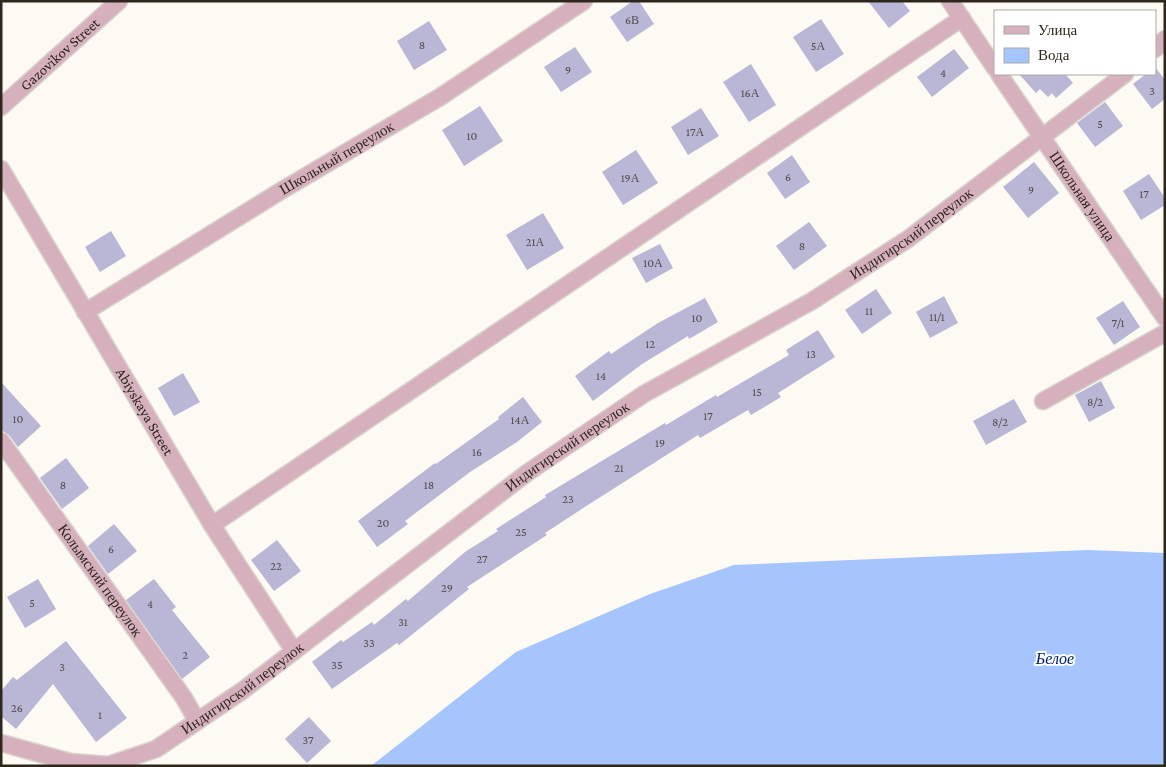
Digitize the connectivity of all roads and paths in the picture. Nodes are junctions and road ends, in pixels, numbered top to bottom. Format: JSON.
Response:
{"nodes":[{"id":1,"x":118,"y":1,"type":"edge"},
{"id":2,"x":584,"y":1,"type":"edge"},
{"id":3,"x":950,"y":1,"type":"edge"},
{"id":4,"x":962,"y":18,"type":"junction"},
{"id":5,"x":1165,"y":39,"type":"edge"},
{"id":6,"x":1156,"y":48,"type":"edge"},
{"id":7,"x":994,"y":66,"type":"edge"},
{"id":8,"x":999,"y":75,"type":"edge"},
{"id":9,"x":1124,"y":75,"type":"edge"},
{"id":10,"x":1,"y":106,"type":"edge"},
{"id":11,"x":1040,"y":138,"type":"junction"},
{"id":12,"x":1,"y":169,"type":"edge"},
{"id":13,"x":85,"y":312,"type":"junction"},
{"id":14,"x":1165,"y":318,"type":"edge"},
{"id":15,"x":1165,"y":333,"type":"edge"},
{"id":16,"x":1043,"y":400,"type":"dead end"},
{"id":17,"x":1,"y":441,"type":"edge"},
{"id":18,"x":212,"y":525,"type":"junction"},
{"id":19,"x":294,"y":651,"type":"junction"},
{"id":20,"x":197,"y":721,"type":"junction"},
{"id":21,"x":1,"y":743,"type":"edge"}],
"edges":[{"from":1,"to":10,"type":"street","name":"Gazovikov Street"},
{"from":2,"to":13,"type":"street","name":"Школьный переулок"},
{"from":3,"to":4,"type":"street"},
{"from":4,"to":7,"type":"street"},
{"from":4,"to":18,"type":"street"},
{"from":5,"to":6,"type":"street"},
{"from":8,"to":11,"type":"street","name":"Школьная улица"},
{"from":9,"to":11,"type":"street","name":"Индигирский переулок"},
{"from":11,"to":14,"type":"street","name":"Школьная улица"},
{"from":11,"to":19,"type":"street","name":"Индигирский переулок"},
{"from":12,"to":13,"type":"street","name":"Abiyskaya Street"},
{"from":13,"to":18,"type":"street","name":"Abiyskaya Street"},
{"from":15,"to":16,"type":"street"},
{"from":17,"to":20,"type":"street","name":"Колымский переулок"},
{"from":18,"to":19,"type":"street","name":"Abiyskaya Street"},
{"from":19,"to":20,"type":"street","name":"Индигирский переулок"},
{"from":20,"to":21,"type":"street","name":"Индигирский переулок"}]}
